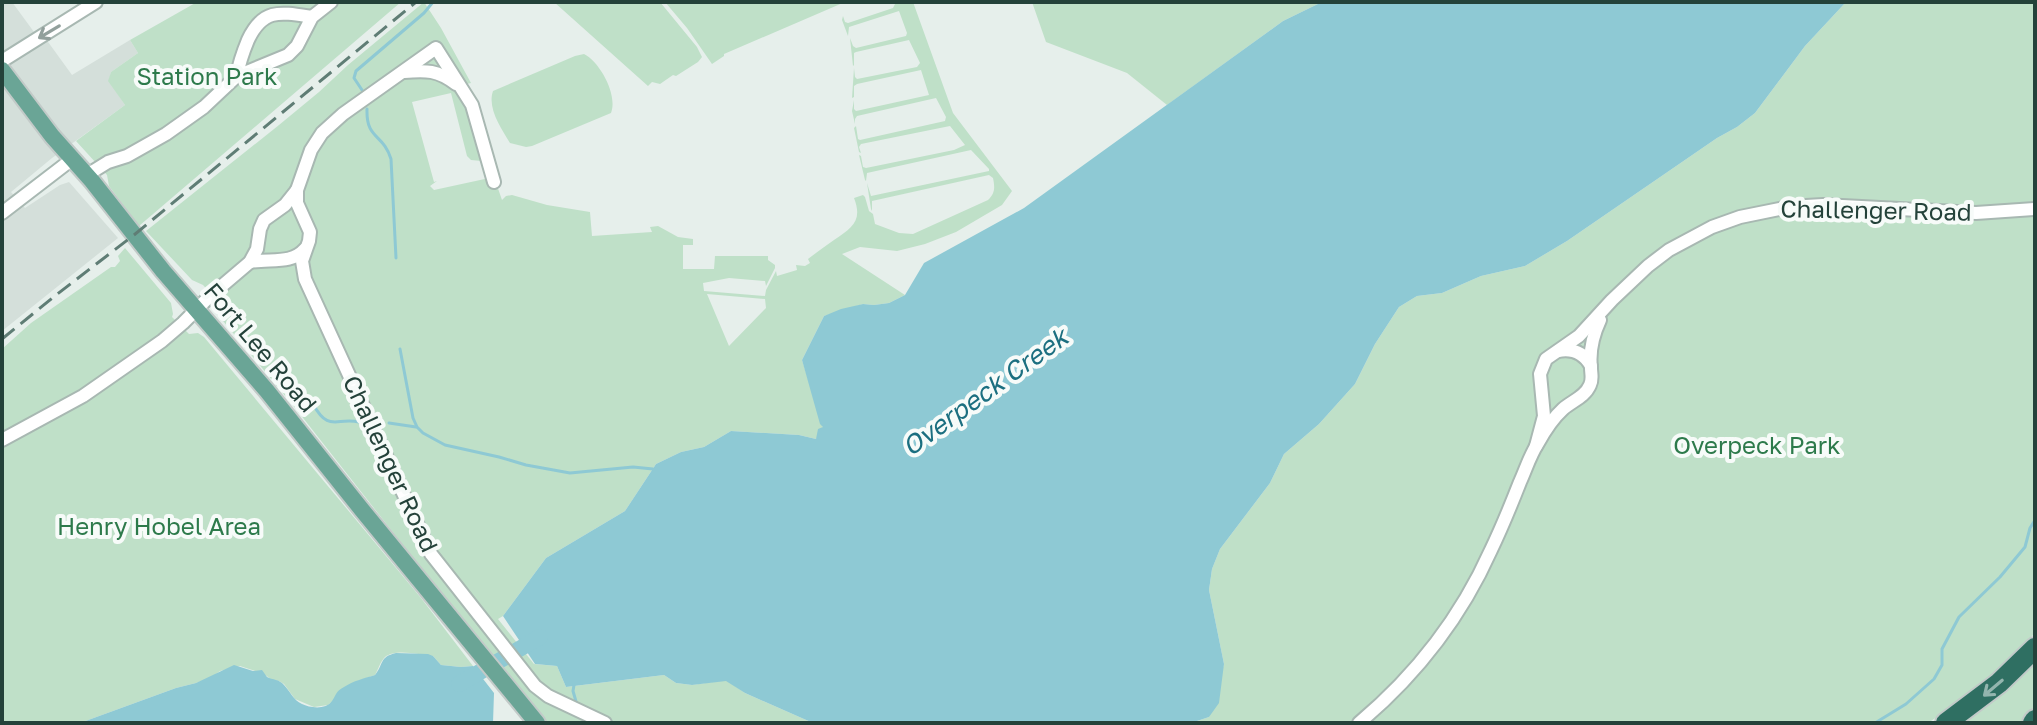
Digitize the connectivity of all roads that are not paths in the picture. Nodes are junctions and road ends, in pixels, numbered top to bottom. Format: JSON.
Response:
{"nodes":[{"id":1,"x":96,"y":2,"type":"edge"},
{"id":2,"x":331,"y":2,"type":"edge"},
{"id":3,"x":312,"y":17,"type":"junction"},
{"id":4,"x":2,"y":61,"type":"edge"},
{"id":5,"x":2,"y":70,"type":"edge"},
{"id":6,"x":404,"y":72,"type":"junction"},
{"id":7,"x":237,"y":76,"type":"junction"},
{"id":8,"x":463,"y":90,"type":"junction"},
{"id":9,"x":71,"y":160,"type":"junction"},
{"id":10,"x":87,"y":175,"type":"junction"},
{"id":11,"x":494,"y":182,"type":"dead end"},
{"id":12,"x":297,"y":190,"type":"junction"},
{"id":13,"x":2035,"y":209,"type":"edge"},
{"id":14,"x":274,"y":212,"type":"junction"},
{"id":15,"x":2,"y":213,"type":"edge"},
{"id":16,"x":304,"y":218,"type":"junction"},
{"id":17,"x":259,"y":235,"type":"junction"},
{"id":18,"x":305,"y":249,"type":"junction"},
{"id":19,"x":280,"y":260,"type":"junction"},
{"id":20,"x":250,"y":262,"type":"junction"},
{"id":21,"x":305,"y":279,"type":"junction"},
{"id":22,"x":197,"y":309,"type":"junction"},
{"id":23,"x":1604,"y":310,"type":"junction"},
{"id":24,"x":1558,"y":351,"type":"junction"},
{"id":25,"x":1591,"y":366,"type":"junction"},
{"id":26,"x":1543,"y":387,"type":"junction"},
{"id":27,"x":1573,"y":401,"type":"junction"},
{"id":28,"x":2,"y":440,"type":"edge"},
{"id":29,"x":1536,"y":446,"type":"junction"},
{"id":30,"x":2035,"y":648,"type":"edge"},
{"id":31,"x":537,"y":723,"type":"edge"},
{"id":32,"x":605,"y":723,"type":"edge"},
{"id":33,"x":1359,"y":723,"type":"edge"},
{"id":34,"x":1946,"y":723,"type":"edge"}],
"edges":[{"from":1,"to":4,"type":"street","one_way":true},
{"from":2,"to":3,"type":"street"},
{"from":3,"to":7,"type":"street"},
{"from":3,"to":7,"type":"street"},
{"from":5,"to":9,"type":"main road","name":"Fort Lee Road"},
{"from":6,"to":8,"type":"street"},
{"from":6,"to":8,"type":"street"},
{"from":6,"to":12,"type":"street"},
{"from":7,"to":10,"type":"street"},
{"from":8,"to":11,"type":"street"},
{"from":9,"to":10,"type":"main road","name":"Fort Lee Road"},
{"from":9,"to":15,"type":"street"},
{"from":10,"to":22,"type":"main road","name":"Fort Lee Road"},
{"from":12,"to":14,"type":"street"},
{"from":12,"to":16,"type":"street"},
{"from":13,"to":23,"type":"street","name":"Challenger Road"},
{"from":14,"to":16,"type":"street"},
{"from":14,"to":17,"type":"street"},
{"from":16,"to":18,"type":"street"},
{"from":17,"to":19,"type":"street"},
{"from":17,"to":20,"type":"street"},
{"from":18,"to":19,"type":"street"},
{"from":18,"to":21,"type":"street","name":"Challenger Road"},
{"from":19,"to":20,"type":"street"},
{"from":19,"to":21,"type":"street","name":"Challenger Road"},
{"from":20,"to":22,"type":"street"},
{"from":21,"to":32,"type":"street","name":"Challenger Road"},
{"from":22,"to":28,"type":"street"},
{"from":22,"to":31,"type":"main road","name":"Fort Lee Road"},
{"from":23,"to":24,"type":"street","name":"Challenger Road"},
{"from":23,"to":25,"type":"street","name":"Challenger Road"},
{"from":24,"to":25,"type":"street"},
{"from":24,"to":26,"type":"street","name":"Challenger Road"},
{"from":25,"to":27,"type":"street","name":"Challenger Road"},
{"from":26,"to":27,"type":"street"},
{"from":26,"to":29,"type":"street","name":"Challenger Road"},
{"from":27,"to":29,"type":"street","name":"Challenger Road"},
{"from":29,"to":33,"type":"street","name":"Challenger Road"},
{"from":30,"to":34,"type":"highway","one_way":true}]}
